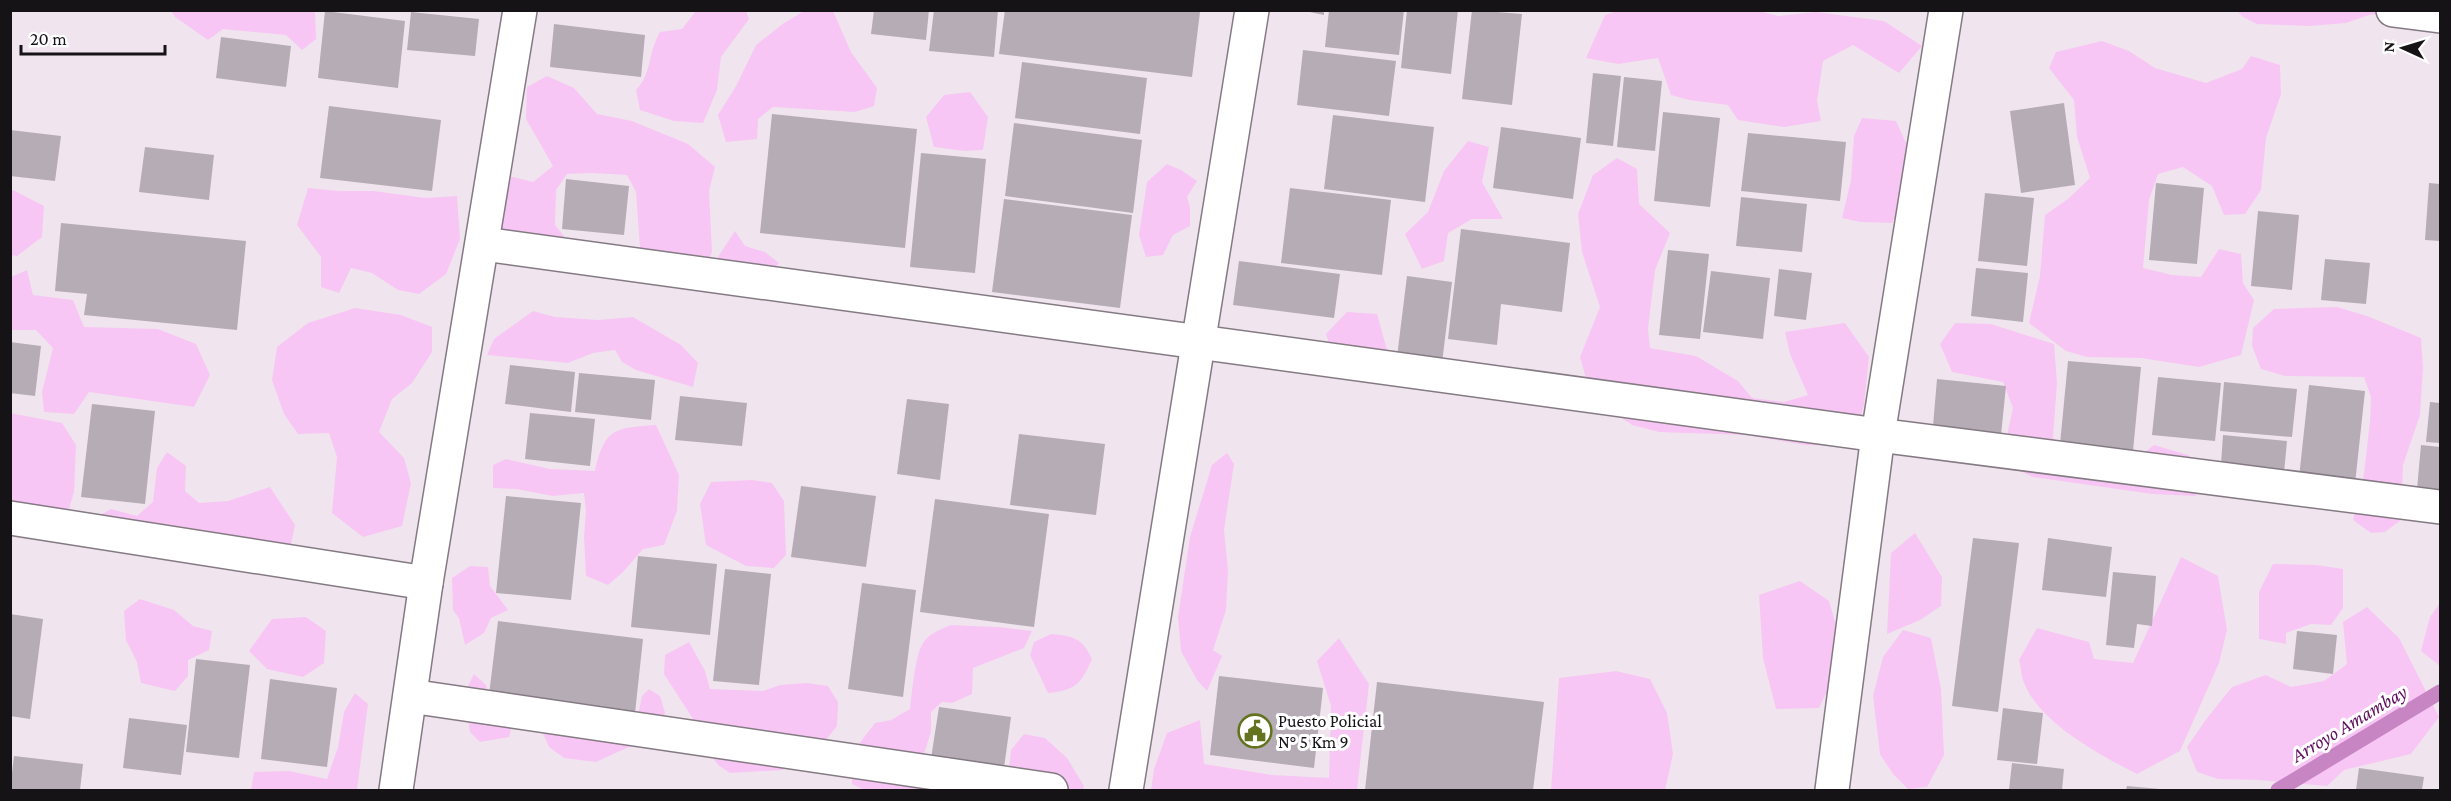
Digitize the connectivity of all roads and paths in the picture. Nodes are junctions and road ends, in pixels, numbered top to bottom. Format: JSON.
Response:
{"nodes":[{"id":1,"x":520,"y":10,"type":"edge"},
{"id":2,"x":1252,"y":10,"type":"edge"},
{"id":3,"x":1946,"y":10,"type":"edge"},
{"id":4,"x":2393,"y":10,"type":"edge"},
{"id":5,"x":2440,"y":16,"type":"edge"},
{"id":6,"x":483,"y":243,"type":"junction"},
{"id":7,"x":1197,"y":342,"type":"junction"},
{"id":8,"x":1878,"y":435,"type":"junction"},
{"id":9,"x":2440,"y":507,"type":"edge"},
{"id":10,"x":10,"y":518,"type":"edge"},
{"id":11,"x":426,"y":583,"type":"junction"},
{"id":12,"x":410,"y":696,"type":"junction"},
{"id":13,"x":396,"y":790,"type":"edge"},
{"id":14,"x":1051,"y":790,"type":"edge"},
{"id":15,"x":1126,"y":790,"type":"edge"},
{"id":16,"x":1832,"y":790,"type":"edge"}],
"edges":[{"from":1,"to":6,"type":"street"},
{"from":2,"to":7,"type":"street"},
{"from":3,"to":8,"type":"street"},
{"from":4,"to":5,"type":"street"},
{"from":6,"to":7,"type":"street"},
{"from":6,"to":11,"type":"street"},
{"from":7,"to":8,"type":"street"},
{"from":7,"to":15,"type":"street"},
{"from":8,"to":9,"type":"street"},
{"from":8,"to":16,"type":"street"},
{"from":10,"to":11,"type":"street"},
{"from":11,"to":12,"type":"street"},
{"from":12,"to":13,"type":"street"},
{"from":12,"to":14,"type":"street"}]}
